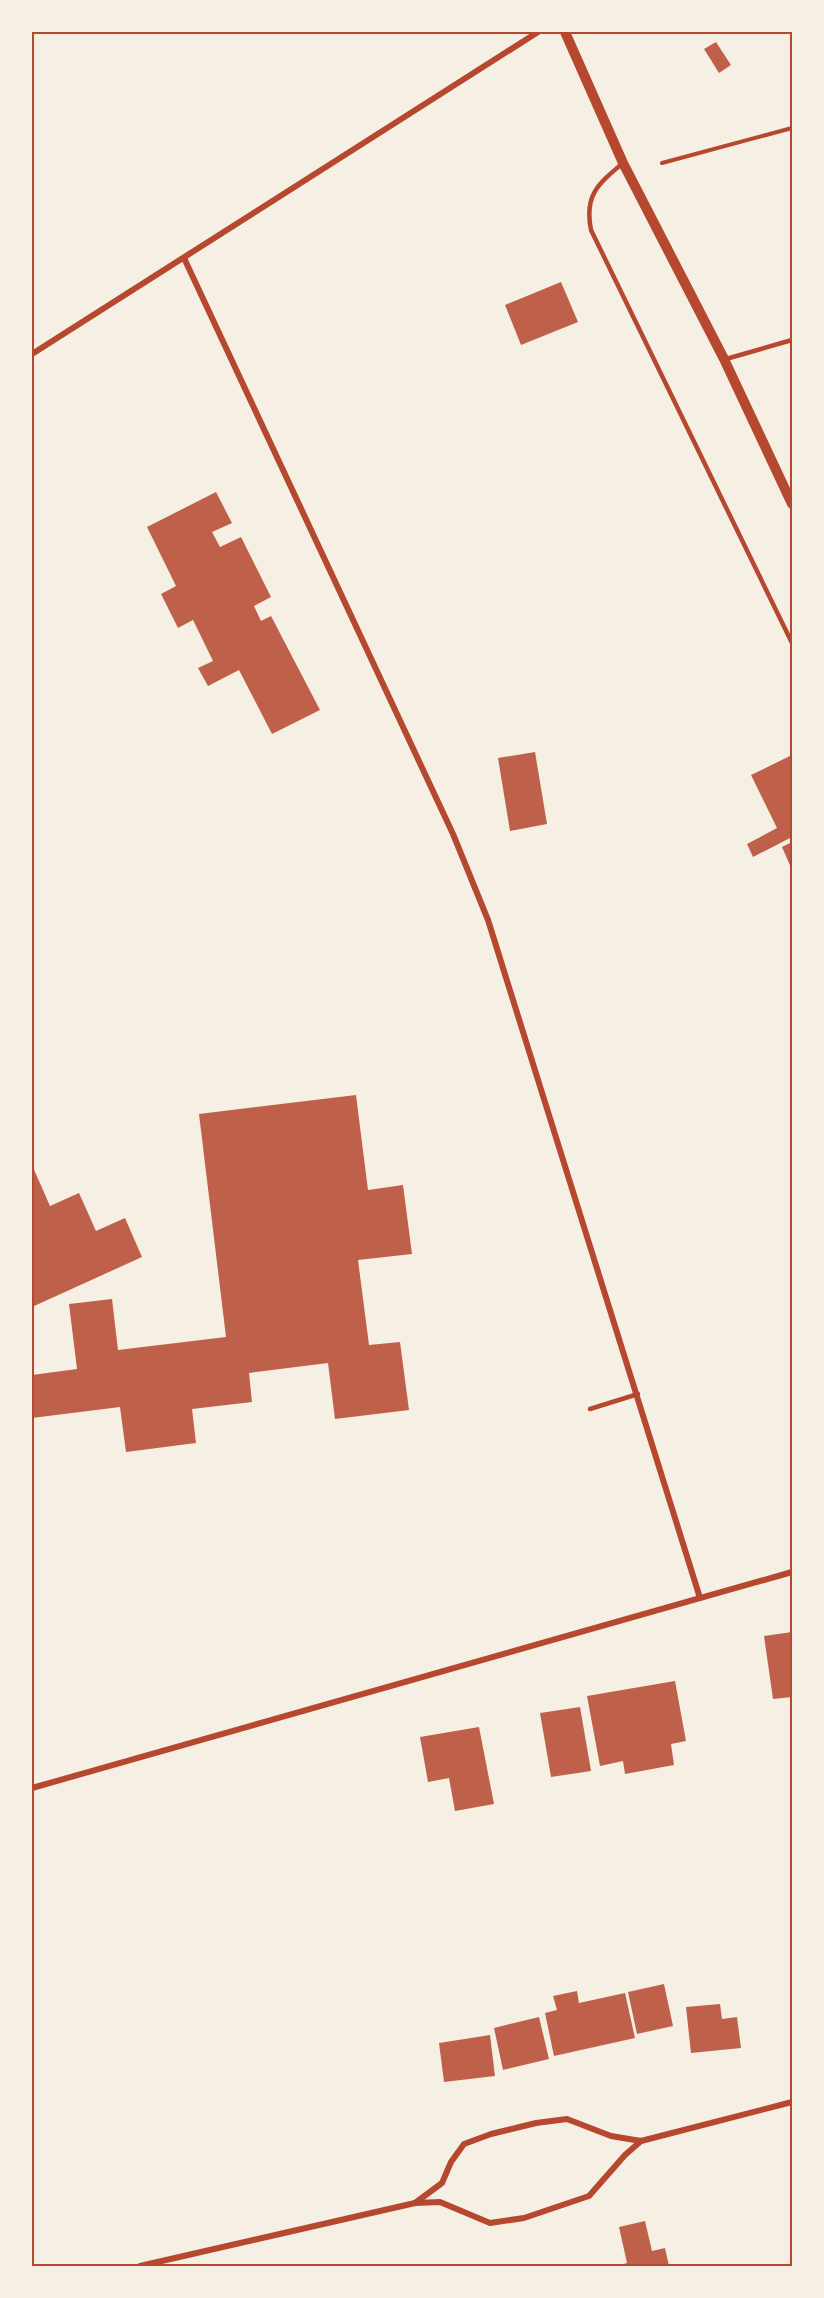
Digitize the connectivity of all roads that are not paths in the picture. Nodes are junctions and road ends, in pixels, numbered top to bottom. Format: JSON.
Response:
{"nodes":[{"id":1,"x":538,"y":32,"type":"edge"},
{"id":2,"x":565,"y":32,"type":"edge"},
{"id":3,"x":623,"y":163,"type":"junction"},
{"id":4,"x":184,"y":258,"type":"junction"},
{"id":5,"x":792,"y":340,"type":"edge"},
{"id":6,"x":32,"y":354,"type":"edge"},
{"id":7,"x":724,"y":359,"type":"junction"},
{"id":8,"x":792,"y":504,"type":"edge"},
{"id":9,"x":792,"y":643,"type":"edge"},
{"id":10,"x":638,"y":1394,"type":"junction"},
{"id":11,"x":590,"y":1409,"type":"dead end"},
{"id":12,"x":792,"y":1572,"type":"edge"},
{"id":13,"x":700,"y":1598,"type":"junction"},
{"id":14,"x":32,"y":1788,"type":"edge"},
{"id":15,"x":792,"y":2102,"type":"edge"},
{"id":16,"x":641,"y":2141,"type":"junction"},
{"id":17,"x":415,"y":2203,"type":"junction"},
{"id":18,"x":140,"y":2266,"type":"edge"}],
"edges":[{"from":1,"to":4,"type":"street"},
{"from":2,"to":3,"type":"street"},
{"from":3,"to":7,"type":"street"},
{"from":3,"to":9,"type":"lane"},
{"from":4,"to":6,"type":"street"},
{"from":4,"to":10,"type":"street"},
{"from":5,"to":7,"type":"lane"},
{"from":7,"to":8,"type":"street"},
{"from":10,"to":11,"type":"lane"},
{"from":10,"to":13,"type":"street"},
{"from":12,"to":13,"type":"street"},
{"from":13,"to":14,"type":"street"},
{"from":15,"to":16,"type":"street"},
{"from":16,"to":17,"type":"street"},
{"from":16,"to":17,"type":"street"},
{"from":17,"to":18,"type":"street"}]}
